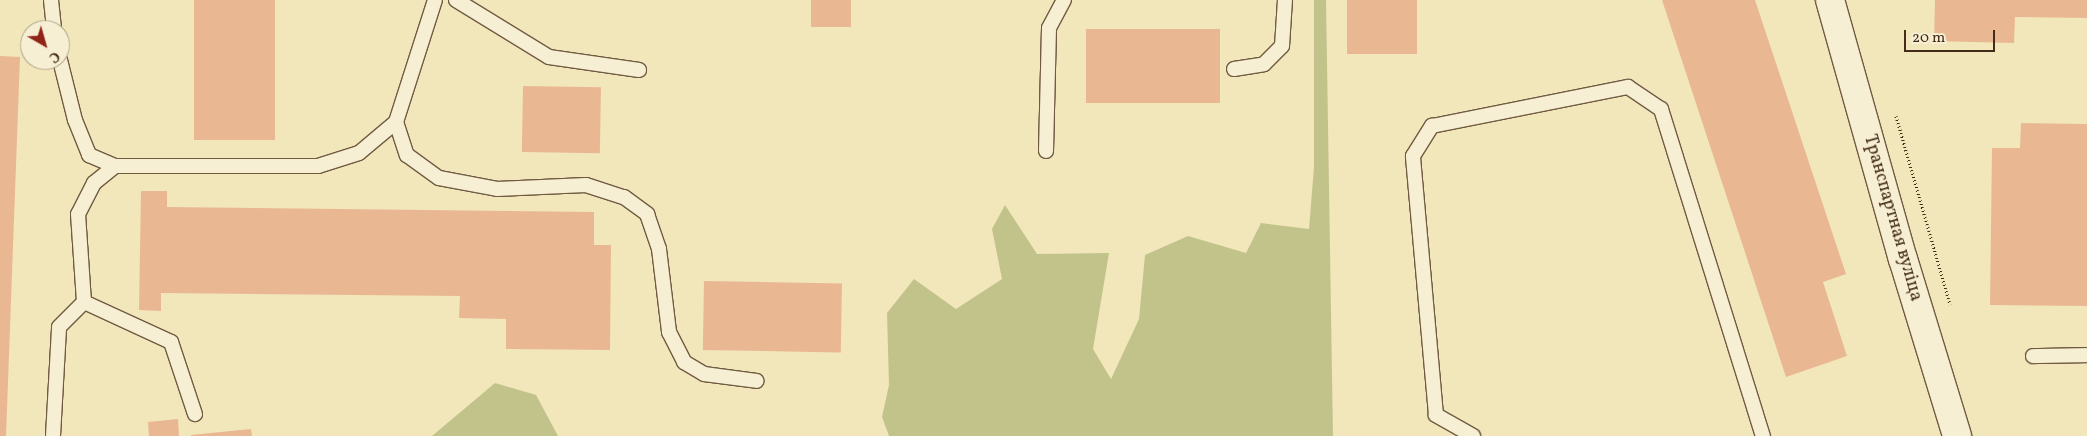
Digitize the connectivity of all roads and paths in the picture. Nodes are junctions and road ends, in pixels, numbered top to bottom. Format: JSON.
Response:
{"nodes":[{"id":1,"x":51,"y":0,"type":"edge"},
{"id":2,"x":435,"y":0,"type":"edge"},
{"id":3,"x":456,"y":0,"type":"edge"},
{"id":4,"x":1064,"y":0,"type":"edge"},
{"id":5,"x":1285,"y":0,"type":"edge"},
{"id":6,"x":1830,"y":0,"type":"edge"},
{"id":7,"x":53,"y":20,"type":"edge"},
{"id":8,"x":1234,"y":69,"type":"dead end"},
{"id":9,"x":62,"y":70,"type":"edge"},
{"id":10,"x":638,"y":70,"type":"dead end"},
{"id":11,"x":1893,"y":107,"type":"dead end"},
{"id":12,"x":396,"y":122,"type":"junction"},
{"id":13,"x":1046,"y":151,"type":"dead end"},
{"id":14,"x":115,"y":166,"type":"junction"},
{"id":15,"x":84,"y":302,"type":"junction"},
{"id":16,"x":1953,"y":314,"type":"dead end"},
{"id":17,"x":2087,"y":355,"type":"edge"},
{"id":18,"x":2034,"y":356,"type":"dead end"},
{"id":19,"x":757,"y":381,"type":"dead end"},
{"id":20,"x":195,"y":414,"type":"dead end"},
{"id":21,"x":53,"y":436,"type":"edge"},
{"id":22,"x":1473,"y":436,"type":"edge"},
{"id":23,"x":1764,"y":436,"type":"edge"},
{"id":24,"x":1957,"y":436,"type":"edge"}],
"edges":[{"from":1,"to":7,"type":"lane"},
{"from":2,"to":12,"type":"lane"},
{"from":3,"to":10,"type":"lane"},
{"from":4,"to":13,"type":"lane"},
{"from":5,"to":8,"type":"lane"},
{"from":6,"to":24,"type":"main road","name":"Транспартная вуліца"},
{"from":9,"to":14,"type":"lane"},
{"from":11,"to":16,"type":"path"},
{"from":12,"to":14,"type":"lane"},
{"from":12,"to":19,"type":"lane"},
{"from":14,"to":15,"type":"lane"},
{"from":15,"to":20,"type":"lane"},
{"from":15,"to":21,"type":"lane"},
{"from":17,"to":18,"type":"lane"},
{"from":22,"to":23,"type":"lane"}]}
